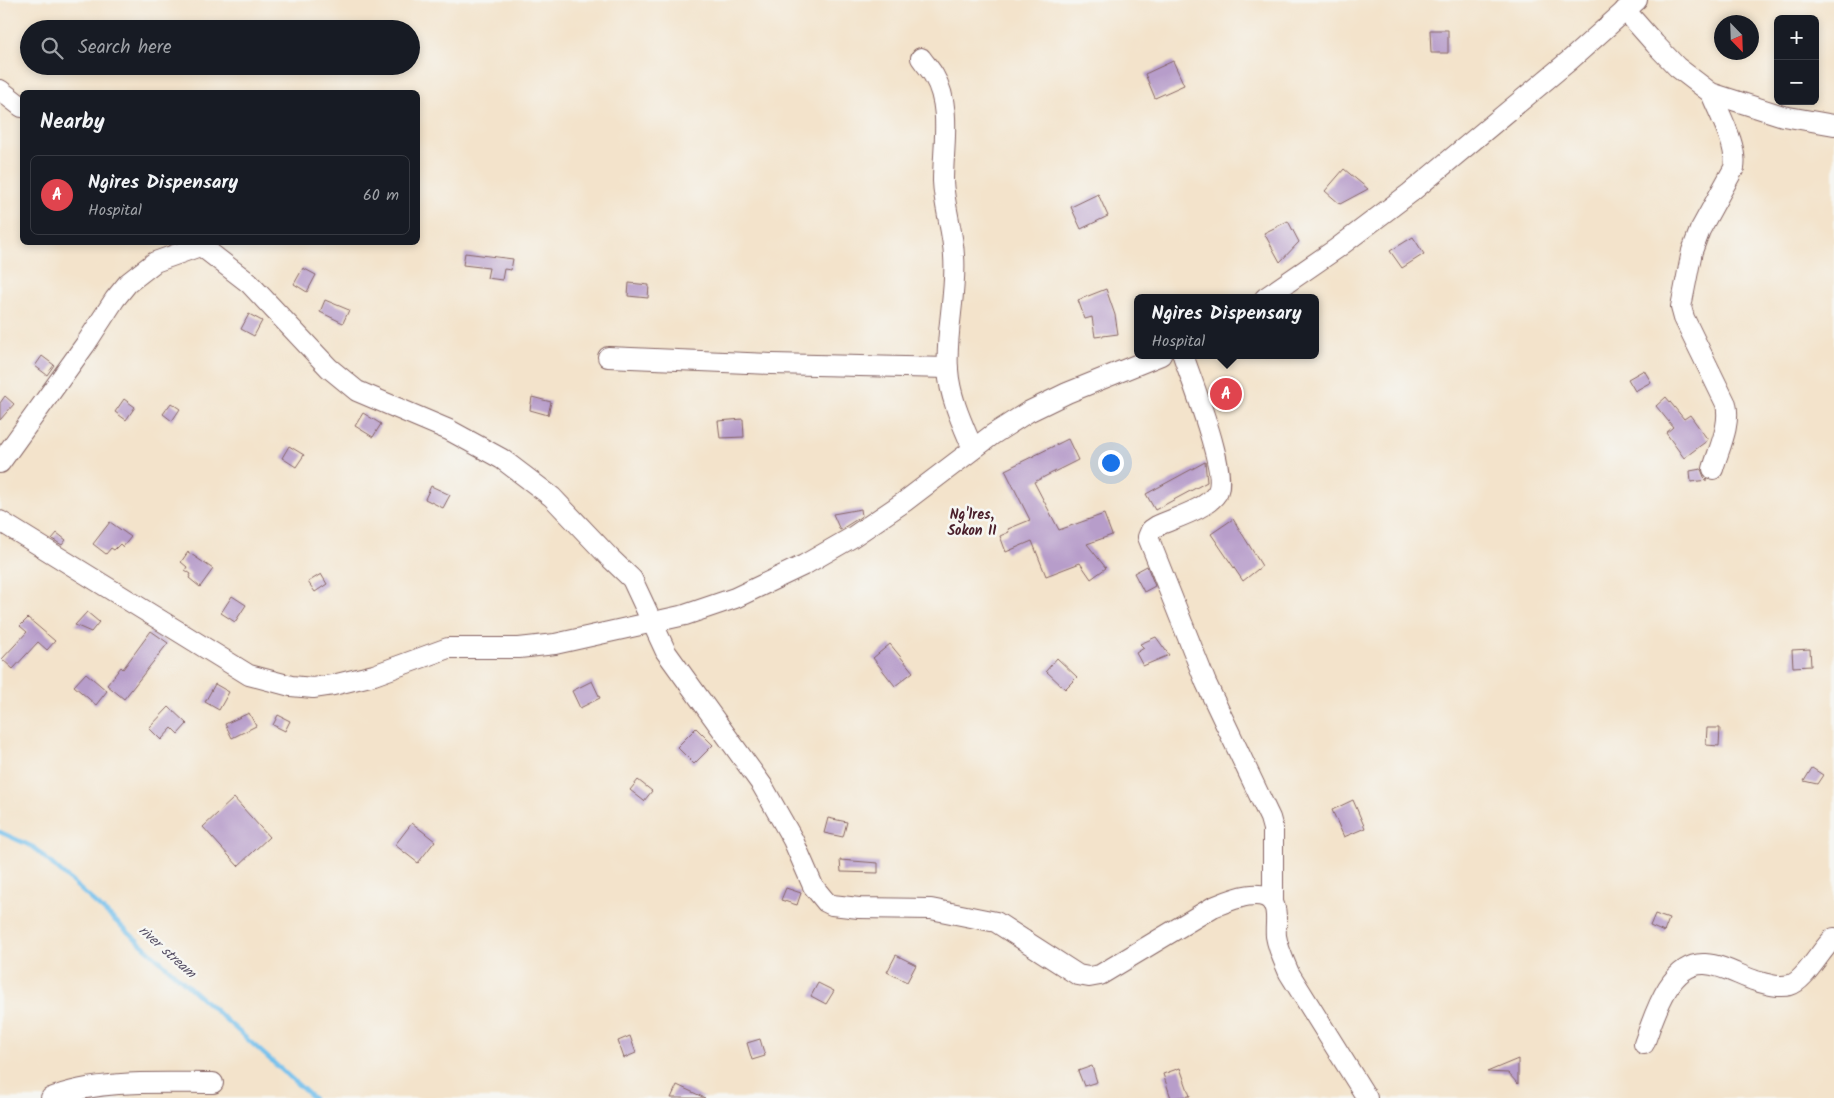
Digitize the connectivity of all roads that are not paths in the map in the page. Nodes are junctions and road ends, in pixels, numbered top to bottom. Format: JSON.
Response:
{"nodes":[{"id":1,"x":1631,"y":5,"type":"edge"},
{"id":2,"x":920,"y":58,"type":"dead end"},
{"id":3,"x":0,"y":90,"type":"edge"},
{"id":4,"x":1711,"y":93,"type":"junction"},
{"id":5,"x":20,"y":105,"type":"edge"},
{"id":6,"x":1834,"y":125,"type":"edge"},
{"id":7,"x":196,"y":245,"type":"edge"},
{"id":8,"x":199,"y":245,"type":"edge"},
{"id":9,"x":1271,"y":294,"type":"edge"},
{"id":10,"x":608,"y":357,"type":"dead end"},
{"id":11,"x":1151,"y":359,"type":"edge"},
{"id":12,"x":1183,"y":359,"type":"edge"},
{"id":13,"x":948,"y":368,"type":"junction"},
{"id":14,"x":973,"y":449,"type":"junction"},
{"id":15,"x":0,"y":463,"type":"edge"},
{"id":16,"x":1713,"y":469,"type":"dead end"},
{"id":17,"x":0,"y":521,"type":"edge"},
{"id":18,"x":652,"y":624,"type":"junction"},
{"id":19,"x":1274,"y":904,"type":"junction"},
{"id":20,"x":1834,"y":938,"type":"edge"},
{"id":21,"x":1644,"y":1044,"type":"dead end"},
{"id":22,"x":212,"y":1083,"type":"dead end"},
{"id":23,"x":51,"y":1098,"type":"edge"},
{"id":24,"x":1368,"y":1098,"type":"edge"}],
"edges":[{"from":1,"to":4,"type":"street"},
{"from":1,"to":9,"type":"street"},
{"from":2,"to":13,"type":"street"},
{"from":3,"to":5,"type":"street"},
{"from":4,"to":6,"type":"street"},
{"from":4,"to":16,"type":"street"},
{"from":7,"to":15,"type":"street"},
{"from":8,"to":18,"type":"street"},
{"from":10,"to":13,"type":"street"},
{"from":11,"to":14,"type":"street"},
{"from":12,"to":19,"type":"street"},
{"from":13,"to":14,"type":"street"},
{"from":14,"to":18,"type":"street"},
{"from":17,"to":18,"type":"street"},
{"from":18,"to":19,"type":"street"},
{"from":19,"to":24,"type":"street"},
{"from":20,"to":21,"type":"street"},
{"from":22,"to":23,"type":"street"}]}
